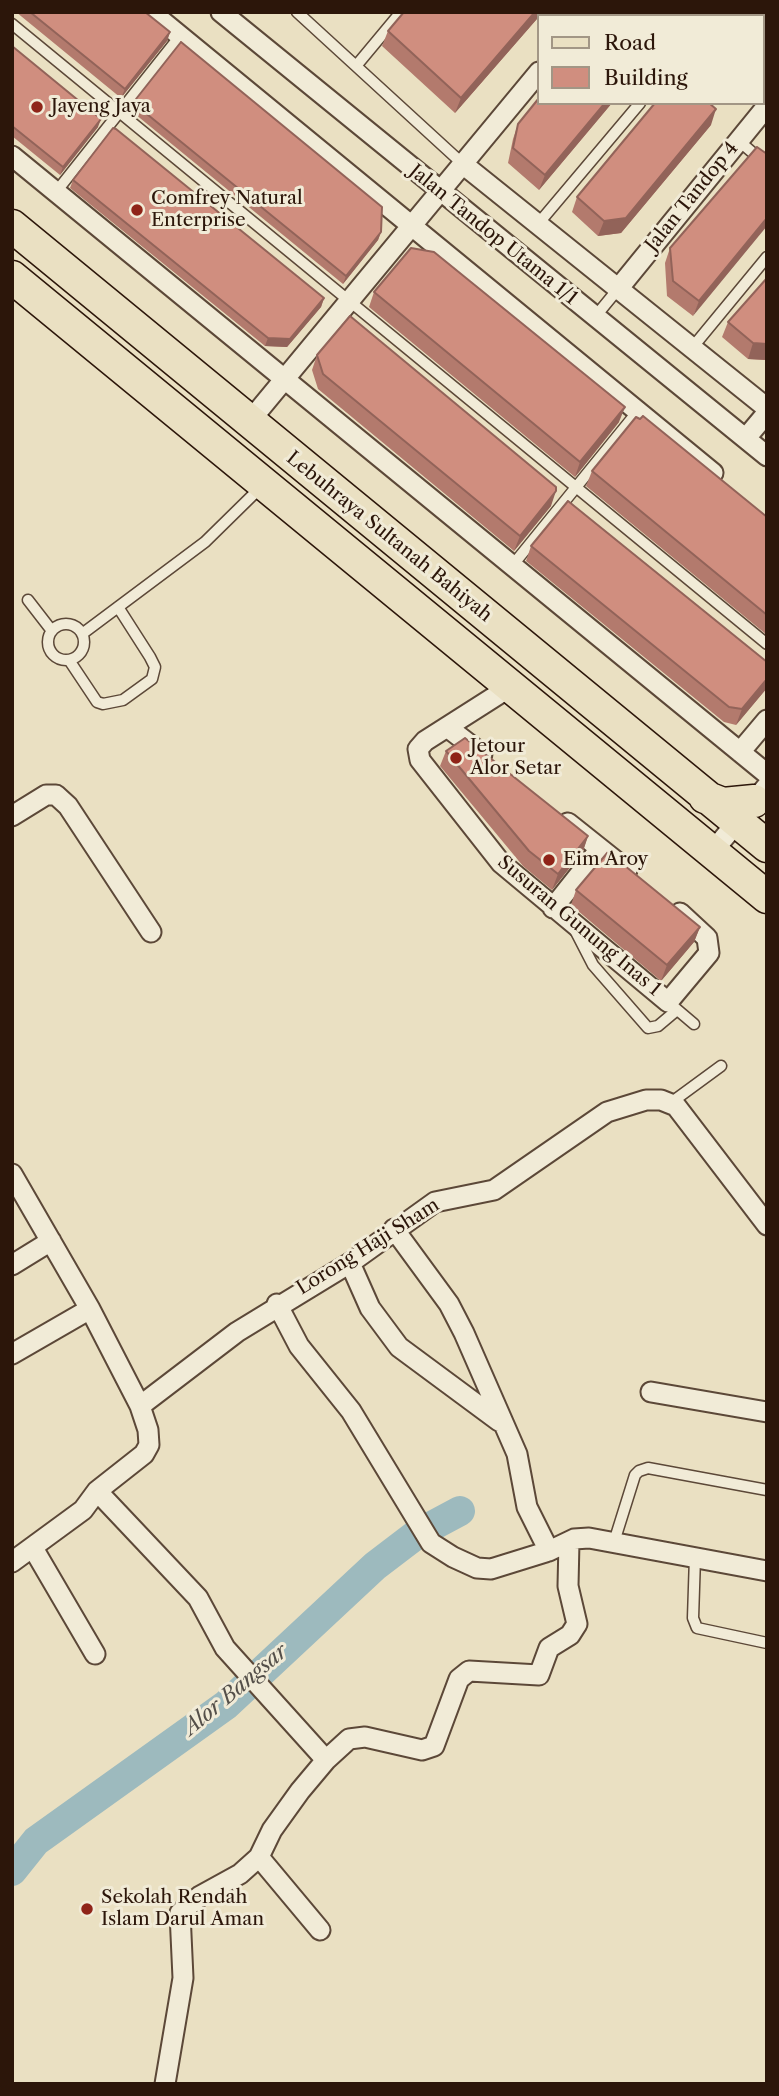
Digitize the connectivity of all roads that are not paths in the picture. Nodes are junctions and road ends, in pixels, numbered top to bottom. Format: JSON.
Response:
{"nodes":[{"id":1,"x":151,"y":12,"type":"edge"},
{"id":2,"x":221,"y":12,"type":"edge"},
{"id":3,"x":297,"y":12,"type":"edge"},
{"id":4,"x":401,"y":12,"type":"edge"},
{"id":5,"x":12,"y":24,"type":"edge"},
{"id":6,"x":180,"y":36,"type":"junction"},
{"id":7,"x":356,"y":66,"type":"junction"},
{"id":8,"x":538,"y":73,"type":"edge"},
{"id":9,"x":638,"y":105,"type":"edge"},
{"id":10,"x":767,"y":106,"type":"edge"},
{"id":11,"x":119,"y":113,"type":"junction"},
{"id":12,"x":738,"y":141,"type":"junction"},
{"id":13,"x":12,"y":156,"type":"edge"},
{"id":14,"x":767,"y":164,"type":"edge"},
{"id":15,"x":464,"y":165,"type":"junction"},
{"id":16,"x":56,"y":192,"type":"junction"},
{"id":17,"x":440,"y":193,"type":"junction"},
{"id":18,"x":538,"y":224,"type":"junction"},
{"id":19,"x":12,"y":226,"type":"edge"},
{"id":20,"x":413,"y":227,"type":"junction"},
{"id":21,"x":767,"y":257,"type":"edge"},
{"id":22,"x":12,"y":277,"type":"edge"},
{"id":23,"x":618,"y":289,"type":"junction"},
{"id":24,"x":349,"y":304,"type":"junction"},
{"id":25,"x":595,"y":317,"type":"junction"},
{"id":26,"x":692,"y":348,"type":"junction"},
{"id":27,"x":286,"y":380,"type":"junction"},
{"id":28,"x":638,"y":411,"type":"junction"},
{"id":29,"x":767,"y":411,"type":"edge"},
{"id":30,"x":249,"y":422,"type":"junction"},
{"id":31,"x":746,"y":438,"type":"junction"},
{"id":32,"x":767,"y":456,"type":"edge"},
{"id":33,"x":724,"y":482,"type":"edge"},
{"id":34,"x":264,"y":485,"type":"junction"},
{"id":35,"x":575,"y":488,"type":"junction"},
{"id":36,"x":512,"y":566,"type":"junction"},
{"id":37,"x":28,"y":600,"type":"dead end"},
{"id":38,"x":118,"y":607,"type":"junction"},
{"id":39,"x":52,"y":631,"type":"junction"},
{"id":40,"x":82,"y":634,"type":"junction"},
{"id":41,"x":767,"y":644,"type":"edge"},
{"id":42,"x":69,"y":660,"type":"junction"},
{"id":43,"x":513,"y":685,"type":"junction"},
{"id":44,"x":767,"y":720,"type":"edge"},
{"id":45,"x":447,"y":727,"type":"junction"},
{"id":46,"x":740,"y":752,"type":"junction"},
{"id":47,"x":494,"y":764,"type":"edge"},
{"id":48,"x":558,"y":815,"type":"edge"},
{"id":49,"x":12,"y":816,"type":"edge"},
{"id":50,"x":751,"y":830,"type":"edge"},
{"id":51,"x":600,"y":849,"type":"junction"},
{"id":52,"x":640,"y":881,"type":"edge"},
{"id":53,"x":767,"y":897,"type":"edge"},
{"id":54,"x":660,"y":898,"type":"edge"},
{"id":55,"x":553,"y":908,"type":"junction"},
{"id":56,"x":574,"y":926,"type":"junction"},
{"id":57,"x":151,"y":932,"type":"dead end"},
{"id":58,"x":673,"y":1006,"type":"junction"},
{"id":59,"x":694,"y":1024,"type":"dead end"},
{"id":60,"x":721,"y":1066,"type":"dead end"},
{"id":61,"x":674,"y":1105,"type":"junction"},
{"id":62,"x":12,"y":1174,"type":"edge"},
{"id":63,"x":767,"y":1225,"type":"edge"},
{"id":64,"x":394,"y":1228,"type":"junction"},
{"id":65,"x":51,"y":1241,"type":"junction"},
{"id":66,"x":350,"y":1263,"type":"junction"},
{"id":67,"x":12,"y":1265,"type":"edge"},
{"id":68,"x":277,"y":1304,"type":"junction"},
{"id":69,"x":90,"y":1309,"type":"junction"},
{"id":70,"x":12,"y":1354,"type":"edge"},
{"id":71,"x":651,"y":1392,"type":"dead end"},
{"id":72,"x":140,"y":1406,"type":"junction"},
{"id":73,"x":767,"y":1412,"type":"edge"},
{"id":74,"x":501,"y":1422,"type":"junction"},
{"id":75,"x":767,"y":1490,"type":"edge"},
{"id":76,"x":97,"y":1491,"type":"junction"},
{"id":77,"x":569,"y":1542,"type":"junction"},
{"id":78,"x":614,"y":1542,"type":"junction"},
{"id":79,"x":33,"y":1548,"type":"junction"},
{"id":80,"x":549,"y":1551,"type":"junction"},
{"id":81,"x":695,"y":1557,"type":"junction"},
{"id":82,"x":12,"y":1562,"type":"edge"},
{"id":83,"x":767,"y":1571,"type":"edge"},
{"id":84,"x":767,"y":1643,"type":"edge"},
{"id":85,"x":95,"y":1654,"type":"dead end"},
{"id":86,"x":326,"y":1760,"type":"junction"},
{"id":87,"x":259,"y":1857,"type":"junction"},
{"id":88,"x":320,"y":1930,"type":"dead end"},
{"id":89,"x":165,"y":2084,"type":"edge"}],
"edges":[{"from":1,"to":6,"type":"street"},
{"from":2,"to":17,"type":"street","name":"Jalan Tandop Utama 1/1"},
{"from":3,"to":7,"type":"lane"},
{"from":4,"to":7,"type":"lane"},
{"from":5,"to":11,"type":"lane"},
{"from":6,"to":11,"type":"lane"},
{"from":6,"to":20,"type":"street"},
{"from":7,"to":15,"type":"lane"},
{"from":8,"to":15,"type":"street"},
{"from":9,"to":18,"type":"lane"},
{"from":10,"to":12,"type":"street","name":"Jalan Tandop 4"},
{"from":11,"to":16,"type":"lane"},
{"from":11,"to":24,"type":"lane"},
{"from":12,"to":14,"type":"lane"},
{"from":12,"to":23,"type":"street","name":"Jalan Tandop 4"},
{"from":13,"to":16,"type":"street"},
{"from":15,"to":17,"type":"street"},
{"from":15,"to":18,"type":"street"},
{"from":16,"to":27,"type":"street"},
{"from":17,"to":20,"type":"street"},
{"from":17,"to":25,"type":"street","name":"Jalan Tandop Utama 1/1"},
{"from":18,"to":23,"type":"street"},
{"from":19,"to":30,"type":"main road","name":"Lebuhraya Sultanah Bahiyah"},
{"from":20,"to":24,"type":"street"},
{"from":20,"to":28,"type":"street"},
{"from":21,"to":26,"type":"lane"},
{"from":22,"to":34,"type":"main road","name":"Lebuhraya Sultanah Bahiyah"},
{"from":23,"to":25,"type":"lane"},
{"from":23,"to":26,"type":"street"},
{"from":24,"to":27,"type":"street"},
{"from":24,"to":35,"type":"lane"},
{"from":25,"to":31,"type":"street","name":"Jalan Tandop Utama 1/1"},
{"from":26,"to":29,"type":"street"},
{"from":27,"to":30,"type":"street"},
{"from":27,"to":36,"type":"street"},
{"from":28,"to":33,"type":"street"},
{"from":28,"to":35,"type":"lane"},
{"from":29,"to":31,"type":"street"},
{"from":30,"to":50,"type":"main road","name":"Lebuhraya Sultanah Bahiyah"},
{"from":31,"to":32,"type":"street","name":"Jalan Tandop Utama 1/1"},
{"from":34,"to":38,"type":"lane"},
{"from":34,"to":43,"type":"main road","name":"Lebuhraya Sultanah Bahiyah"},
{"from":35,"to":36,"type":"lane"},
{"from":35,"to":41,"type":"lane"},
{"from":36,"to":46,"type":"street"},
{"from":37,"to":39,"type":"lane"},
{"from":38,"to":40,"type":"lane"},
{"from":38,"to":42,"type":"lane"},
{"from":39,"to":40,"type":"lane"},
{"from":39,"to":42,"type":"lane"},
{"from":40,"to":42,"type":"lane"},
{"from":43,"to":45,"type":"street"},
{"from":43,"to":50,"type":"main road","name":"Lebuhraya Sultanah Bahiyah"},
{"from":44,"to":46,"type":"street"},
{"from":45,"to":47,"type":"street"},
{"from":45,"to":55,"type":"street","name":"Susuran Gunung Inas 1"},
{"from":46,"to":50,"type":"street"},
{"from":48,"to":51,"type":"street"},
{"from":49,"to":57,"type":"street"},
{"from":50,"to":53,"type":"main road","name":"Lebuhraya Sultanah Bahiyah"},
{"from":51,"to":52,"type":"street"},
{"from":51,"to":55,"type":"street"},
{"from":54,"to":58,"type":"street","name":"Susuran Gunung Inas 1"},
{"from":55,"to":56,"type":"street","name":"Susuran Gunung Inas 1"},
{"from":56,"to":58,"type":"street","name":"Susuran Gunung Inas 1"},
{"from":56,"to":58,"type":"lane"},
{"from":58,"to":59,"type":"lane"},
{"from":60,"to":61,"type":"lane"},
{"from":61,"to":63,"type":"street"},
{"from":61,"to":64,"type":"street","name":"Lorong Haji Sham"},
{"from":62,"to":65,"type":"street"},
{"from":64,"to":66,"type":"street","name":"Lorong Haji Sham"},
{"from":64,"to":74,"type":"street"},
{"from":65,"to":67,"type":"street"},
{"from":65,"to":69,"type":"street"},
{"from":66,"to":68,"type":"street","name":"Lorong Haji Sham"},
{"from":66,"to":74,"type":"street"},
{"from":68,"to":72,"type":"street","name":"Lorong Haji Sham"},
{"from":68,"to":80,"type":"street"},
{"from":69,"to":70,"type":"street"},
{"from":69,"to":72,"type":"street"},
{"from":71,"to":73,"type":"street"},
{"from":72,"to":76,"type":"street"},
{"from":74,"to":80,"type":"street"},
{"from":75,"to":78,"type":"lane"},
{"from":76,"to":79,"type":"street"},
{"from":76,"to":86,"type":"street"},
{"from":77,"to":78,"type":"street"},
{"from":77,"to":80,"type":"street"},
{"from":77,"to":86,"type":"street"},
{"from":78,"to":81,"type":"street"},
{"from":79,"to":82,"type":"street"},
{"from":79,"to":85,"type":"street"},
{"from":81,"to":83,"type":"street"},
{"from":81,"to":84,"type":"lane"},
{"from":86,"to":87,"type":"street"},
{"from":87,"to":88,"type":"street"},
{"from":87,"to":89,"type":"street"}]}
